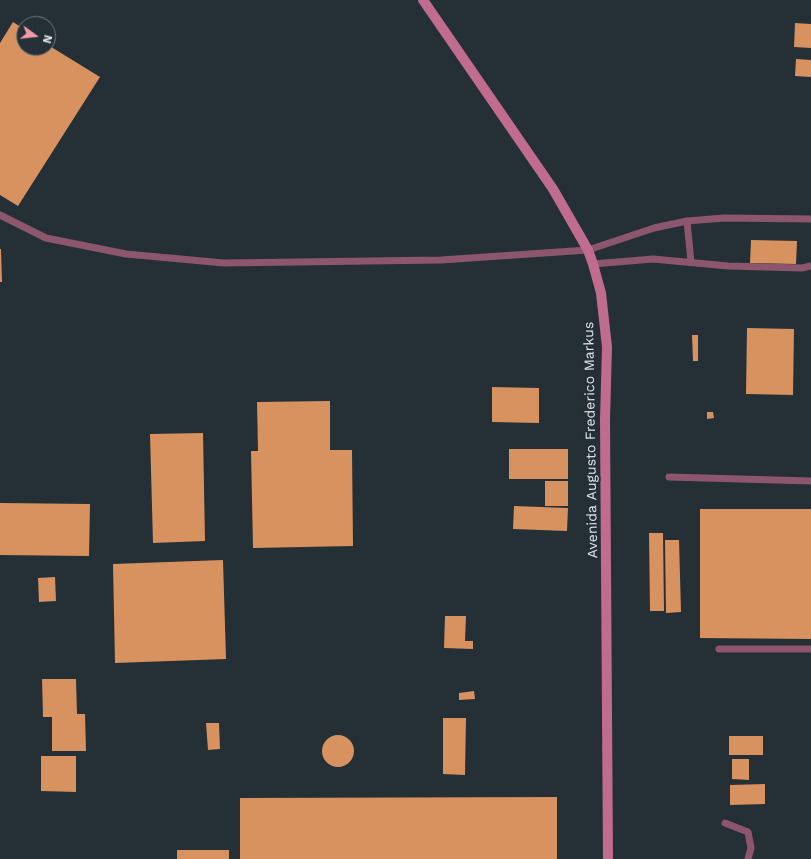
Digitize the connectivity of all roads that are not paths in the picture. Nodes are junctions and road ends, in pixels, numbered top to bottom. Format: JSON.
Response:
{"nodes":[{"id":1,"x":423,"y":0,"type":"edge"},
{"id":2,"x":0,"y":215,"type":"edge"},
{"id":3,"x":811,"y":219,"type":"edge"},
{"id":4,"x":687,"y":221,"type":"junction"},
{"id":5,"x":588,"y":250,"type":"junction"},
{"id":6,"x":691,"y":262,"type":"junction"},
{"id":7,"x":593,"y":264,"type":"junction"},
{"id":8,"x":811,"y":266,"type":"edge"},
{"id":9,"x":669,"y":478,"type":"dead end"},
{"id":10,"x":811,"y":482,"type":"edge"},
{"id":11,"x":719,"y":649,"type":"dead end"},
{"id":12,"x":811,"y":649,"type":"edge"},
{"id":13,"x":725,"y":824,"type":"dead end"},
{"id":14,"x":608,"y":859,"type":"edge"},
{"id":15,"x":748,"y":859,"type":"edge"}],
"edges":[{"from":1,"to":5,"type":"street","name":"Avenida Augusto Frederico Markus"},
{"from":2,"to":5,"type":"lane"},
{"from":3,"to":4,"type":"lane"},
{"from":4,"to":5,"type":"lane"},
{"from":4,"to":6,"type":"lane"},
{"from":5,"to":7,"type":"street","name":"Avenida Augusto Frederico Markus"},
{"from":6,"to":7,"type":"lane"},
{"from":6,"to":8,"type":"lane"},
{"from":7,"to":14,"type":"street","name":"Avenida Augusto Frederico Markus"},
{"from":9,"to":10,"type":"lane"},
{"from":11,"to":12,"type":"lane"},
{"from":13,"to":15,"type":"lane"}]}
